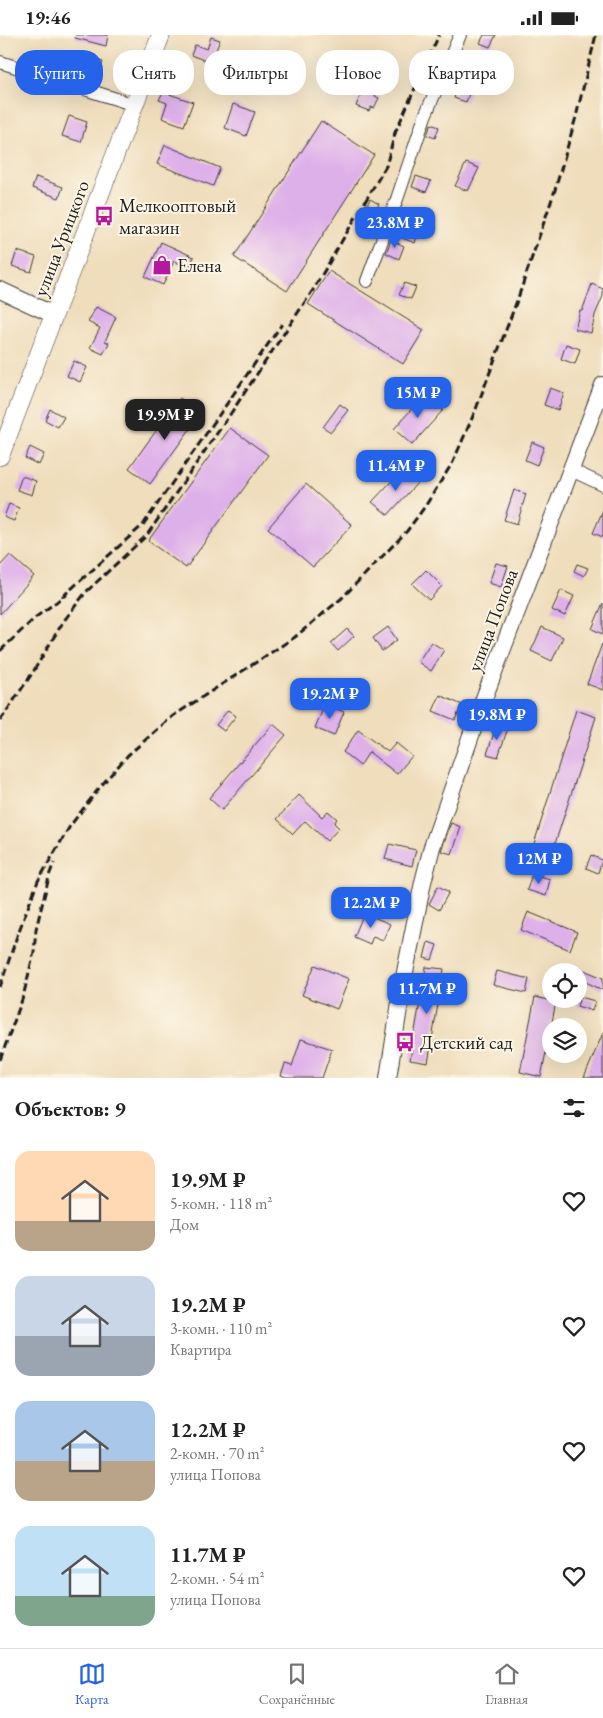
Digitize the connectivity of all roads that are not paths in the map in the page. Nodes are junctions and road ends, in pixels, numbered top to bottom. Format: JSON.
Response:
{"nodes":[{"id":1,"x":161,"y":35,"type":"edge"},
{"id":2,"x":460,"y":35,"type":"edge"},
{"id":3,"x":0,"y":62,"type":"edge"},
{"id":4,"x":134,"y":105,"type":"junction"},
{"id":5,"x":367,"y":281,"type":"dead end"},
{"id":6,"x":0,"y":290,"type":"edge"},
{"id":7,"x":54,"y":315,"type":"junction"},
{"id":8,"x":603,"y":385,"type":"edge"},
{"id":9,"x":0,"y":456,"type":"edge"},
{"id":10,"x":571,"y":470,"type":"junction"},
{"id":11,"x":603,"y":485,"type":"edge"},
{"id":12,"x":388,"y":1078,"type":"edge"}],
"edges":[{"from":1,"to":4,"type":"main road","name":"улица Урицкого"},
{"from":2,"to":5,"type":"street"},
{"from":3,"to":4,"type":"street"},
{"from":4,"to":7,"type":"main road","name":"улица Урицкого"},
{"from":6,"to":7,"type":"street"},
{"from":7,"to":9,"type":"main road","name":"улица Урицкого"},
{"from":8,"to":10,"type":"street","name":"улица Попова"},
{"from":10,"to":11,"type":"street"},
{"from":10,"to":12,"type":"street","name":"улица Попова"}]}
